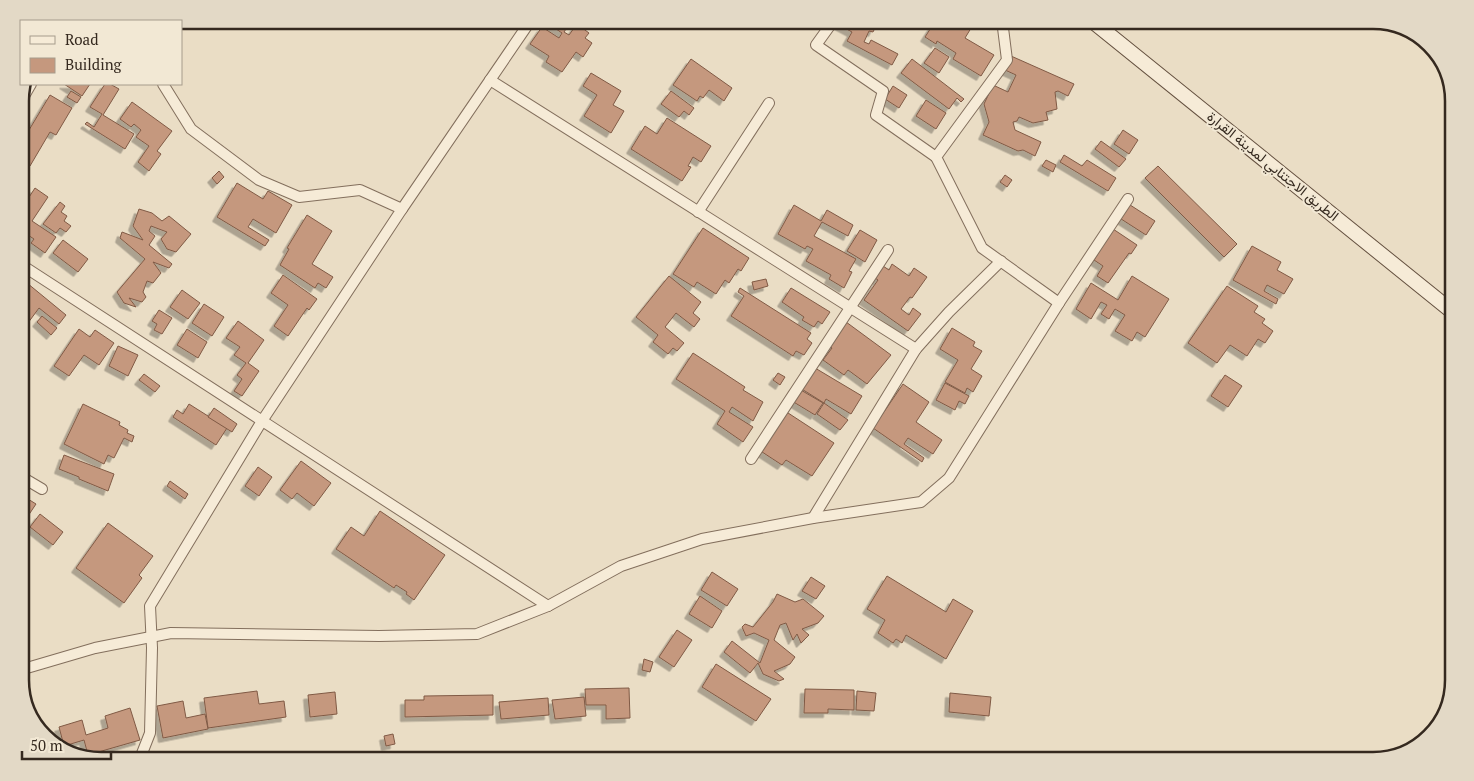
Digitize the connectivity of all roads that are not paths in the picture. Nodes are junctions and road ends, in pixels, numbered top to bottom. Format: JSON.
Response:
{"nodes":[{"id":1,"x":526,"y":29,"type":"edge"},
{"id":2,"x":828,"y":29,"type":"edge"},
{"id":3,"x":1003,"y":29,"type":"edge"},
{"id":4,"x":1102,"y":29,"type":"edge"},
{"id":5,"x":490,"y":80,"type":"junction"},
{"id":6,"x":164,"y":85,"type":"edge"},
{"id":7,"x":769,"y":103,"type":"dead end"},
{"id":8,"x":936,"y":157,"type":"junction"},
{"id":9,"x":1128,"y":199,"type":"dead end"},
{"id":10,"x":402,"y":209,"type":"junction"},
{"id":11,"x":698,"y":212,"type":"junction"},
{"id":12,"x":888,"y":250,"type":"dead end"},
{"id":13,"x":1001,"y":262,"type":"junction"},
{"id":14,"x":29,"y":270,"type":"edge"},
{"id":15,"x":1059,"y":303,"type":"junction"},
{"id":16,"x":1445,"y":306,"type":"edge"},
{"id":17,"x":851,"y":308,"type":"junction"},
{"id":18,"x":916,"y":349,"type":"junction"},
{"id":19,"x":262,"y":421,"type":"junction"},
{"id":20,"x":751,"y":459,"type":"dead end"},
{"id":21,"x":29,"y":482,"type":"edge"},
{"id":22,"x":42,"y":490,"type":"dead end"},
{"id":23,"x":813,"y":518,"type":"junction"},
{"id":24,"x":548,"y":606,"type":"junction"},
{"id":25,"x":152,"y":636,"type":"junction"},
{"id":26,"x":29,"y":667,"type":"edge"},
{"id":27,"x":143,"y":752,"type":"edge"}],
"edges":[{"from":1,"to":5,"type":"street"},
{"from":2,"to":8,"type":"street"},
{"from":3,"to":8,"type":"street"},
{"from":4,"to":16,"type":"main road","name":"الطريق الاجتنابي لمدينة القرارة"},
{"from":5,"to":10,"type":"street"},
{"from":5,"to":11,"type":"street"},
{"from":6,"to":10,"type":"street"},
{"from":7,"to":11,"type":"street"},
{"from":8,"to":13,"type":"street"},
{"from":9,"to":15,"type":"street"},
{"from":10,"to":19,"type":"street"},
{"from":11,"to":17,"type":"street"},
{"from":12,"to":17,"type":"street"},
{"from":13,"to":15,"type":"street"},
{"from":13,"to":18,"type":"street"},
{"from":14,"to":19,"type":"street"},
{"from":15,"to":23,"type":"street"},
{"from":17,"to":18,"type":"street"},
{"from":17,"to":20,"type":"street"},
{"from":18,"to":23,"type":"street"},
{"from":19,"to":24,"type":"street"},
{"from":19,"to":25,"type":"street"},
{"from":21,"to":22,"type":"street"},
{"from":23,"to":24,"type":"street"},
{"from":24,"to":25,"type":"street"},
{"from":25,"to":26,"type":"street"},
{"from":25,"to":27,"type":"street"}]}
